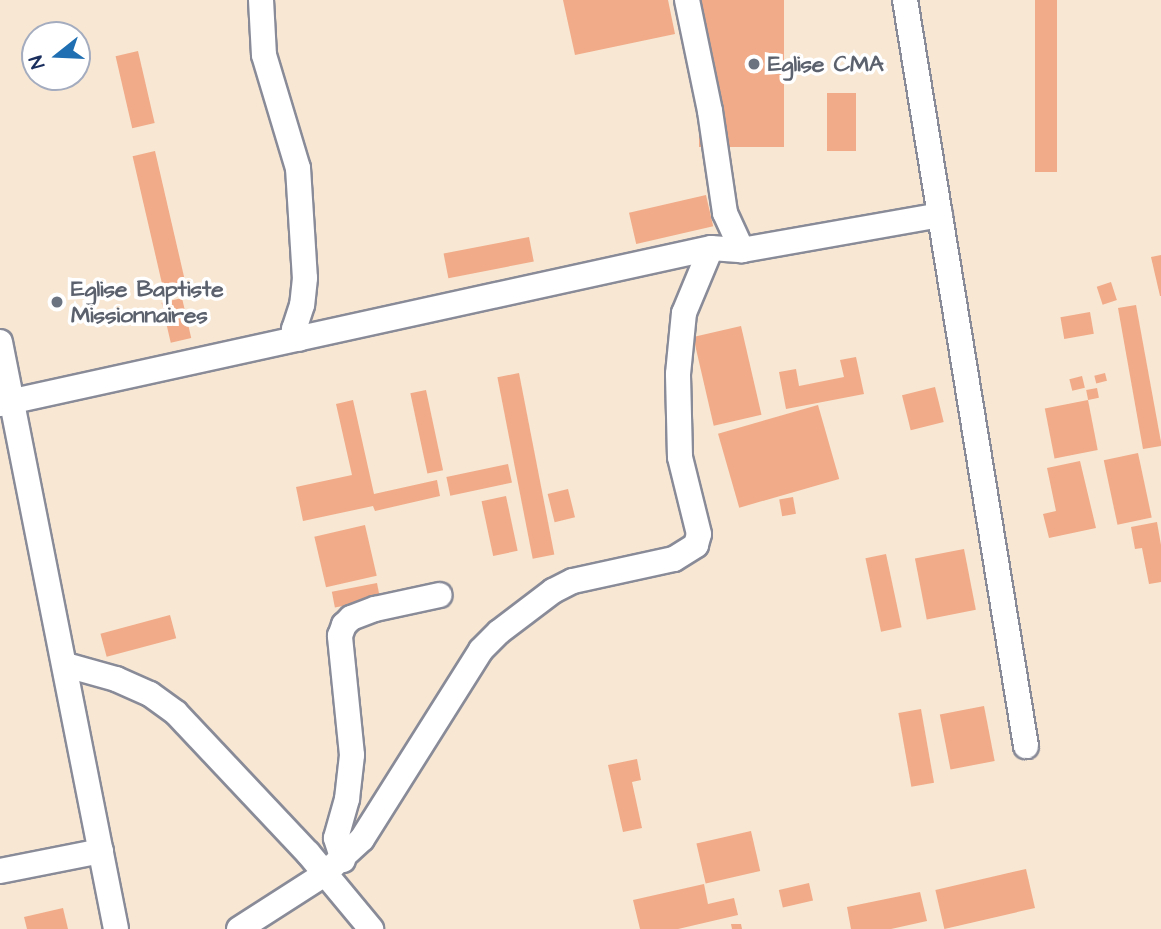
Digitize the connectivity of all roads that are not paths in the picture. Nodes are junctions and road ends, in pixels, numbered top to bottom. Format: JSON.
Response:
{"nodes":[{"id":1,"x":261,"y":0,"type":"edge"},
{"id":2,"x":687,"y":0,"type":"edge"},
{"id":3,"x":905,"y":0,"type":"edge"},
{"id":4,"x":940,"y":215,"type":"junction"},
{"id":5,"x":711,"y":248,"type":"junction"},
{"id":6,"x":742,"y":250,"type":"junction"},
{"id":7,"x":299,"y":339,"type":"junction"},
{"id":8,"x":0,"y":342,"type":"edge"},
{"id":9,"x":5,"y":403,"type":"edge"},
{"id":10,"x":440,"y":595,"type":"dead end"},
{"id":11,"x":66,"y":665,"type":"junction"},
{"id":12,"x":1026,"y":746,"type":"dead end"},
{"id":13,"x":101,"y":851,"type":"junction"},
{"id":14,"x":343,"y":860,"type":"junction"},
{"id":15,"x":0,"y":872,"type":"edge"},
{"id":16,"x":323,"y":875,"type":"junction"},
{"id":17,"x":116,"y":929,"type":"edge"},
{"id":18,"x":239,"y":929,"type":"edge"},
{"id":19,"x":371,"y":929,"type":"edge"}],
"edges":[{"from":1,"to":7,"type":"street"},
{"from":2,"to":6,"type":"street"},
{"from":3,"to":4,"type":"street"},
{"from":4,"to":6,"type":"street"},
{"from":4,"to":12,"type":"street"},
{"from":5,"to":6,"type":"street"},
{"from":5,"to":7,"type":"street"},
{"from":5,"to":14,"type":"street"},
{"from":7,"to":9,"type":"street"},
{"from":8,"to":9,"type":"street"},
{"from":9,"to":11,"type":"street"},
{"from":10,"to":14,"type":"street"},
{"from":11,"to":13,"type":"street"},
{"from":11,"to":16,"type":"street"},
{"from":13,"to":15,"type":"street"},
{"from":13,"to":17,"type":"street"},
{"from":14,"to":16,"type":"street"},
{"from":16,"to":18,"type":"street"},
{"from":16,"to":19,"type":"street"}]}
